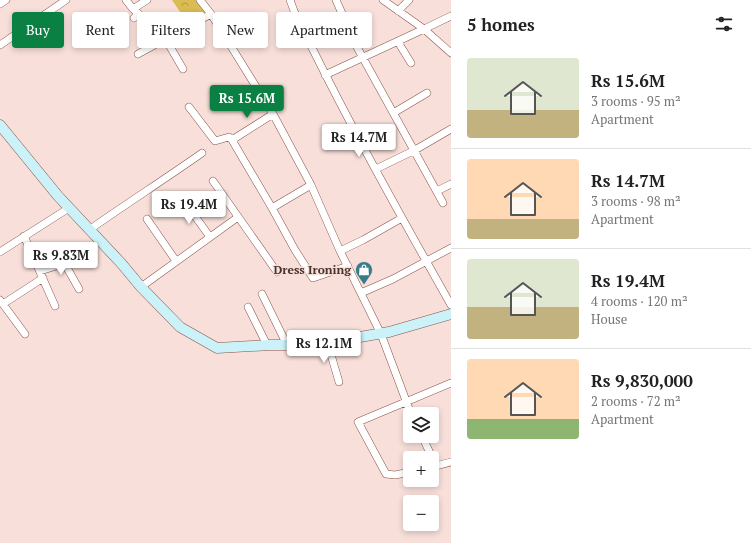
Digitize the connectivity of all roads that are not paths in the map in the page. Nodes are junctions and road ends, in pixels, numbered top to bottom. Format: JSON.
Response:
{"nodes":[{"id":1,"x":6,"y":0,"type":"edge"},
{"id":2,"x":66,"y":0,"type":"edge"},
{"id":3,"x":126,"y":0,"type":"edge"},
{"id":4,"x":148,"y":0,"type":"edge"},
{"id":5,"x":200,"y":0,"type":"edge"},
{"id":6,"x":290,"y":0,"type":"edge"},
{"id":7,"x":336,"y":0,"type":"edge"},
{"id":8,"x":383,"y":0,"type":"edge"},
{"id":9,"x":408,"y":0,"type":"edge"},
{"id":10,"x":0,"y":4,"type":"edge"},
{"id":11,"x":133,"y":9,"type":"junction"},
{"id":12,"x":398,"y":11,"type":"junction"},
{"id":13,"x":211,"y":14,"type":"junction"},
{"id":14,"x":451,"y":16,"type":"edge"},
{"id":15,"x":205,"y":17,"type":"edge"},
{"id":16,"x":134,"y":18,"type":"dead end"},
{"id":17,"x":424,"y":29,"type":"junction"},
{"id":18,"x":398,"y":42,"type":"junction"},
{"id":19,"x":0,"y":45,"type":"edge"},
{"id":20,"x":148,"y":48,"type":"edge"},
{"id":21,"x":171,"y":48,"type":"edge"},
{"id":22,"x":451,"y":53,"type":"edge"},
{"id":23,"x":138,"y":54,"type":"dead end"},
{"id":24,"x":364,"y":57,"type":"junction"},
{"id":25,"x":411,"y":62,"type":"dead end"},
{"id":26,"x":183,"y":69,"type":"dead end"},
{"id":27,"x":325,"y":75,"type":"junction"},
{"id":28,"x":428,"y":93,"type":"dead end"},
{"id":29,"x":189,"y":107,"type":"dead end"},
{"id":30,"x":395,"y":112,"type":"junction"},
{"id":31,"x":273,"y":114,"type":"junction"},
{"id":32,"x":0,"y":125,"type":"edge"},
{"id":33,"x":451,"y":129,"type":"edge"},
{"id":34,"x":232,"y":140,"type":"junction"},
{"id":35,"x":415,"y":150,"type":"junction"},
{"id":36,"x":202,"y":153,"type":"dead end"},
{"id":37,"x":376,"y":169,"type":"junction"},
{"id":38,"x":213,"y":181,"type":"dead end"},
{"id":39,"x":451,"y":184,"type":"edge"},
{"id":40,"x":311,"y":185,"type":"junction"},
{"id":41,"x":437,"y":191,"type":"junction"},
{"id":42,"x":184,"y":201,"type":"dead end"},
{"id":43,"x":443,"y":203,"type":"dead end"},
{"id":44,"x":69,"y":208,"type":"junction"},
{"id":45,"x":272,"y":208,"type":"junction"},
{"id":46,"x":238,"y":217,"type":"junction"},
{"id":47,"x":402,"y":218,"type":"junction"},
{"id":48,"x":147,"y":219,"type":"dead end"},
{"id":49,"x":89,"y":230,"type":"junction"},
{"id":50,"x":24,"y":236,"type":"junction"},
{"id":51,"x":210,"y":237,"type":"junction"},
{"id":52,"x":451,"y":248,"type":"edge"},
{"id":53,"x":340,"y":251,"type":"junction"},
{"id":54,"x":0,"y":252,"type":"edge"},
{"id":55,"x":176,"y":260,"type":"junction"},
{"id":56,"x":426,"y":260,"type":"junction"},
{"id":57,"x":348,"y":266,"type":"junction"},
{"id":58,"x":40,"y":271,"type":"junction"},
{"id":59,"x":278,"y":272,"type":"dead end"},
{"id":60,"x":43,"y":278,"type":"junction"},
{"id":61,"x":141,"y":287,"type":"junction"},
{"id":62,"x":79,"y":289,"type":"dead end"},
{"id":63,"x":361,"y":293,"type":"junction"},
{"id":64,"x":262,"y":294,"type":"dead end"},
{"id":65,"x":1,"y":302,"type":"edge"},
{"id":66,"x":451,"y":304,"type":"edge"},
{"id":67,"x":55,"y":306,"type":"dead end"},
{"id":68,"x":248,"y":307,"type":"dead end"},
{"id":69,"x":451,"y":314,"type":"edge"},
{"id":70,"x":25,"y":334,"type":"dead end"},
{"id":71,"x":381,"y":334,"type":"junction"},
{"id":72,"x":327,"y":341,"type":"junction"},
{"id":73,"x":267,"y":345,"type":"junction"},
{"id":74,"x":287,"y":345,"type":"junction"},
{"id":75,"x":339,"y":382,"type":"dead end"},
{"id":76,"x":451,"y":383,"type":"edge"},
{"id":77,"x":406,"y":401,"type":"junction"},
{"id":78,"x":408,"y":407,"type":"edge"},
{"id":79,"x":451,"y":462,"type":"edge"},
{"id":80,"x":439,"y":466,"type":"edge"},
{"id":81,"x":403,"y":474,"type":"edge"}],
"edges":[{"from":1,"to":10,"type":"street"},
{"from":2,"to":19,"type":"street"},
{"from":3,"to":11,"type":"street"},
{"from":4,"to":11,"type":"street"},
{"from":5,"to":13,"type":"street"},
{"from":6,"to":27,"type":"street"},
{"from":7,"to":24,"type":"street"},
{"from":8,"to":12,"type":"street"},
{"from":9,"to":12,"type":"street"},
{"from":11,"to":16,"type":"street"},
{"from":12,"to":17,"type":"street"},
{"from":13,"to":15,"type":"street"},
{"from":13,"to":31,"type":"street"},
{"from":14,"to":17,"type":"street"},
{"from":17,"to":18,"type":"street"},
{"from":17,"to":22,"type":"street"},
{"from":18,"to":24,"type":"street"},
{"from":18,"to":25,"type":"street"},
{"from":20,"to":23,"type":"street"},
{"from":21,"to":26,"type":"street"},
{"from":24,"to":27,"type":"street"},
{"from":24,"to":30,"type":"street"},
{"from":27,"to":37,"type":"street"},
{"from":28,"to":30,"type":"street"},
{"from":29,"to":34,"type":"street"},
{"from":30,"to":35,"type":"street"},
{"from":31,"to":34,"type":"street"},
{"from":31,"to":40,"type":"street"},
{"from":32,"to":44,"type":"main road"},
{"from":33,"to":35,"type":"street"},
{"from":34,"to":45,"type":"street"},
{"from":35,"to":37,"type":"street"},
{"from":35,"to":41,"type":"street"},
{"from":36,"to":49,"type":"street"},
{"from":37,"to":47,"type":"street"},
{"from":38,"to":46,"type":"street"},
{"from":39,"to":41,"type":"street"},
{"from":40,"to":45,"type":"street"},
{"from":40,"to":53,"type":"street"},
{"from":41,"to":43,"type":"street"},
{"from":42,"to":51,"type":"street"},
{"from":44,"to":49,"type":"main road"},
{"from":44,"to":50,"type":"street"},
{"from":45,"to":57,"type":"street"},
{"from":46,"to":51,"type":"street"},
{"from":46,"to":59,"type":"street"},
{"from":47,"to":53,"type":"street"},
{"from":47,"to":56,"type":"street"},
{"from":48,"to":55,"type":"street"},
{"from":49,"to":61,"type":"main road"},
{"from":50,"to":54,"type":"street"},
{"from":50,"to":58,"type":"street"},
{"from":51,"to":55,"type":"street"},
{"from":52,"to":56,"type":"street"},
{"from":53,"to":57,"type":"street"},
{"from":55,"to":61,"type":"street"},
{"from":56,"to":63,"type":"street"},
{"from":56,"to":66,"type":"street"},
{"from":57,"to":63,"type":"street"},
{"from":58,"to":60,"type":"street"},
{"from":58,"to":62,"type":"street"},
{"from":60,"to":65,"type":"street"},
{"from":60,"to":67,"type":"street"},
{"from":61,"to":73,"type":"main road"},
{"from":63,"to":71,"type":"street"},
{"from":64,"to":74,"type":"street"},
{"from":65,"to":70,"type":"street"},
{"from":68,"to":73,"type":"street"},
{"from":69,"to":71,"type":"main road"},
{"from":71,"to":72,"type":"main road"},
{"from":71,"to":77,"type":"street"},
{"from":72,"to":74,"type":"main road"},
{"from":72,"to":75,"type":"street"},
{"from":73,"to":74,"type":"main road"},
{"from":76,"to":77,"type":"street"},
{"from":77,"to":78,"type":"street"},
{"from":77,"to":81,"type":"street"},
{"from":79,"to":80,"type":"street"}]}
